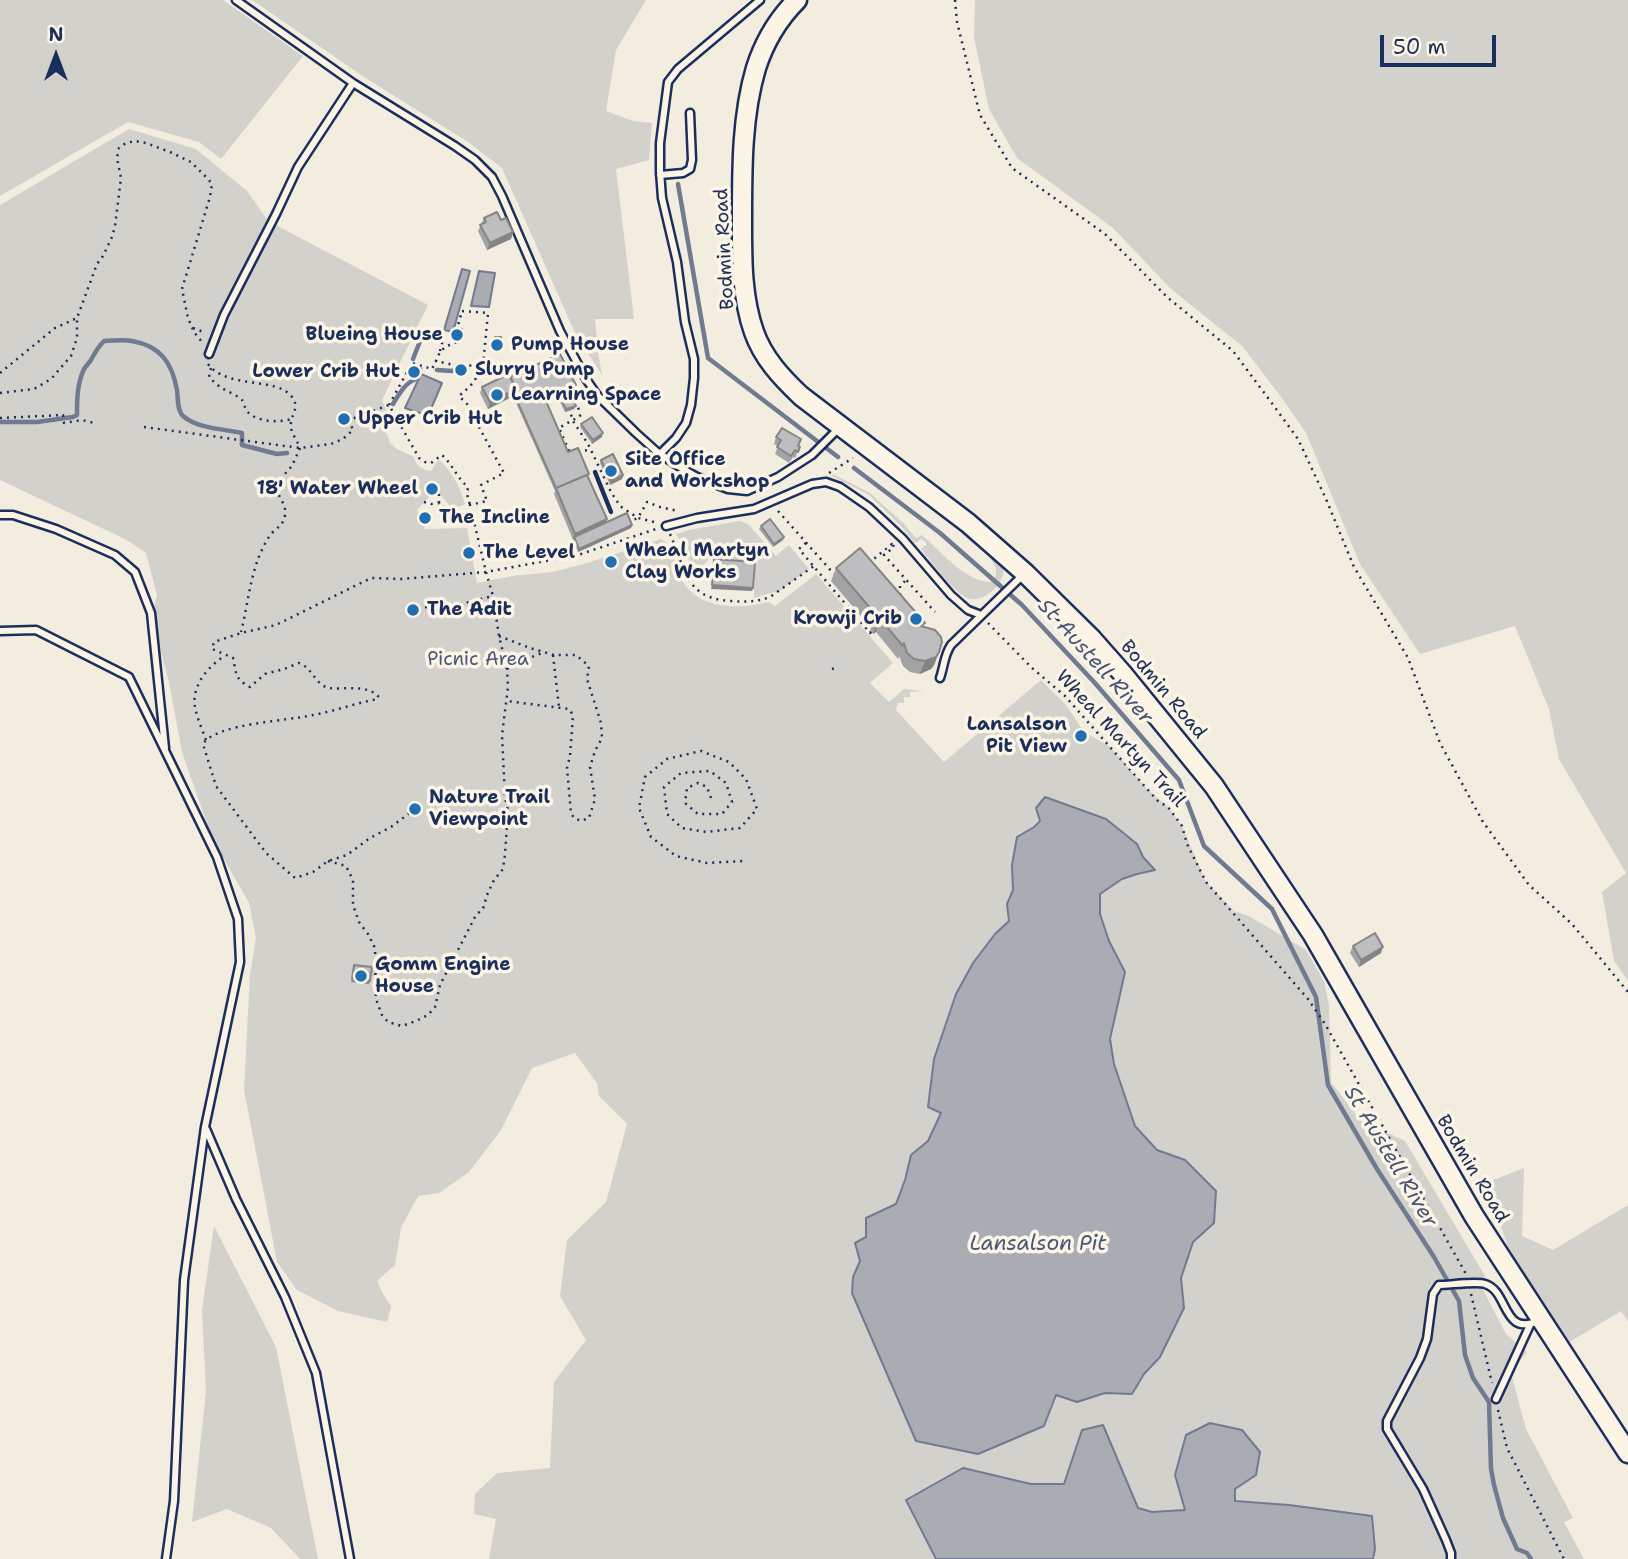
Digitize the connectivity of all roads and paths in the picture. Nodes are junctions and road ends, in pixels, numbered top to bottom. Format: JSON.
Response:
{"nodes":[{"id":1,"x":236,"y":0,"type":"edge"},
{"id":2,"x":760,"y":0,"type":"edge"},
{"id":3,"x":797,"y":0,"type":"edge"},
{"id":4,"x":955,"y":0,"type":"edge"},
{"id":5,"x":352,"y":83,"type":"junction"},
{"id":6,"x":690,"y":113,"type":"dead end"},
{"id":7,"x":660,"y":175,"type":"junction"},
{"id":8,"x":77,"y":318,"type":"junction"},
{"id":9,"x":443,"y":340,"type":"dead end"},
{"id":10,"x":440,"y":351,"type":"junction"},
{"id":11,"x":209,"y":354,"type":"junction"},
{"id":12,"x":436,"y":361,"type":"junction"},
{"id":13,"x":479,"y":366,"type":"junction"},
{"id":14,"x":211,"y":368,"type":"junction"},
{"id":15,"x":0,"y":373,"type":"edge"},
{"id":16,"x":568,"y":379,"type":"edge"},
{"id":17,"x":0,"y":393,"type":"edge"},
{"id":18,"x":388,"y":405,"type":"junction"},
{"id":19,"x":569,"y":408,"type":"edge"},
{"id":20,"x":0,"y":418,"type":"edge"},
{"id":21,"x":292,"y":418,"type":"junction"},
{"id":22,"x":573,"y":421,"type":"junction"},
{"id":23,"x":94,"y":423,"type":"dead end"},
{"id":24,"x":144,"y":428,"type":"dead end"},
{"id":25,"x":834,"y":432,"type":"junction"},
{"id":26,"x":300,"y":448,"type":"junction"},
{"id":27,"x":869,"y":448,"type":"junction"},
{"id":28,"x":578,"y":450,"type":"junction"},
{"id":29,"x":591,"y":450,"type":"junction"},
{"id":30,"x":660,"y":454,"type":"junction"},
{"id":31,"x":580,"y":456,"type":"edge"},
{"id":32,"x":812,"y":484,"type":"junction"},
{"id":33,"x":439,"y":494,"type":"dead end"},
{"id":34,"x":424,"y":502,"type":"dead end"},
{"id":35,"x":769,"y":502,"type":"junction"},
{"id":36,"x":439,"y":503,"type":"junction"},
{"id":37,"x":470,"y":505,"type":"junction"},
{"id":38,"x":680,"y":511,"type":"dead end"},
{"id":39,"x":472,"y":515,"type":"junction"},
{"id":40,"x":0,"y":516,"type":"edge"},
{"id":41,"x":638,"y":518,"type":"junction"},
{"id":42,"x":628,"y":522,"type":"edge"},
{"id":43,"x":444,"y":523,"type":"dead end"},
{"id":44,"x":666,"y":526,"type":"junction"},
{"id":45,"x":806,"y":543,"type":"junction"},
{"id":46,"x":575,"y":546,"type":"edge"},
{"id":47,"x":573,"y":556,"type":"junction"},
{"id":48,"x":814,"y":566,"type":"junction"},
{"id":49,"x":864,"y":567,"type":"edge"},
{"id":50,"x":486,"y":572,"type":"junction"},
{"id":51,"x":836,"y":576,"type":"edge"},
{"id":52,"x":1021,"y":577,"type":"junction"},
{"id":53,"x":906,"y":580,"type":"junction"},
{"id":54,"x":494,"y":596,"type":"junction"},
{"id":55,"x":892,"y":602,"type":"edge"},
{"id":56,"x":418,"y":608,"type":"dead end"},
{"id":57,"x":935,"y":612,"type":"dead end"},
{"id":58,"x":981,"y":615,"type":"junction"},
{"id":59,"x":880,"y":625,"type":"edge"},
{"id":60,"x":0,"y":631,"type":"edge"},
{"id":61,"x":241,"y":633,"type":"junction"},
{"id":62,"x":499,"y":636,"type":"junction"},
{"id":63,"x":544,"y":652,"type":"junction"},
{"id":64,"x":227,"y":655,"type":"junction"},
{"id":65,"x":553,"y":655,"type":"junction"},
{"id":66,"x":507,"y":669,"type":"junction"},
{"id":67,"x":940,"y":678,"type":"dead end"},
{"id":68,"x":507,"y":701,"type":"junction"},
{"id":69,"x":559,"y":708,"type":"junction"},
{"id":70,"x":206,"y":740,"type":"junction"},
{"id":71,"x":165,"y":753,"type":"junction"},
{"id":72,"x":711,"y":798,"type":"dead end"},
{"id":73,"x":415,"y":809,"type":"dead end"},
{"id":74,"x":328,"y":861,"type":"junction"},
{"id":75,"x":744,"y":861,"type":"dead end"},
{"id":76,"x":1628,"y":992,"type":"edge"},
{"id":77,"x":1325,"y":1024,"type":"dead end"},
{"id":78,"x":205,"y":1128,"type":"junction"},
{"id":79,"x":1535,"y":1322,"type":"junction"},
{"id":80,"x":1496,"y":1399,"type":"dead end"},
{"id":81,"x":1628,"y":1452,"type":"edge"},
{"id":82,"x":166,"y":1559,"type":"edge"},
{"id":83,"x":350,"y":1559,"type":"edge"},
{"id":84,"x":1451,"y":1559,"type":"edge"}],
"edges":[{"from":1,"to":5,"type":"lane"},
{"from":2,"to":7,"type":"lane"},
{"from":3,"to":25,"type":"main road","name":"Bodmin Road"},
{"from":4,"to":76,"type":"path"},
{"from":5,"to":11,"type":"lane"},
{"from":5,"to":30,"type":"lane"},
{"from":6,"to":7,"type":"lane"},
{"from":7,"to":30,"type":"lane"},
{"from":8,"to":11,"type":"path"},
{"from":8,"to":15,"type":"path"},
{"from":8,"to":17,"type":"path"},
{"from":9,"to":10,"type":"path"},
{"from":10,"to":12,"type":"path"},
{"from":10,"to":13,"type":"path"},
{"from":11,"to":14,"type":"path"},
{"from":12,"to":13,"type":"path"},
{"from":12,"to":18,"type":"path"},
{"from":13,"to":37,"type":"path"},
{"from":14,"to":21,"type":"path"},
{"from":14,"to":21,"type":"path"},
{"from":16,"to":22,"type":"path"},
{"from":18,"to":26,"type":"path"},
{"from":18,"to":37,"type":"path"},
{"from":19,"to":22,"type":"path"},
{"from":20,"to":23,"type":"path"},
{"from":21,"to":26,"type":"path"},
{"from":22,"to":28,"type":"path"},
{"from":22,"to":29,"type":"path"},
{"from":24,"to":26,"type":"path"},
{"from":25,"to":27,"type":"main road","name":"Bodmin Road"},
{"from":25,"to":30,"type":"lane"},
{"from":26,"to":61,"type":"path"},
{"from":27,"to":32,"type":"path"},
{"from":27,"to":52,"type":"main road","name":"Bodmin Road"},
{"from":28,"to":29,"type":"path"},
{"from":28,"to":31,"type":"path"},
{"from":29,"to":41,"type":"path"},
{"from":32,"to":35,"type":"lane"},
{"from":32,"to":58,"type":"lane"},
{"from":33,"to":36,"type":"path"},
{"from":34,"to":36,"type":"path"},
{"from":35,"to":44,"type":"lane"},
{"from":35,"to":45,"type":"path"},
{"from":36,"to":39,"type":"path"},
{"from":36,"to":43,"type":"path"},
{"from":37,"to":39,"type":"path"},
{"from":38,"to":41,"type":"path"},
{"from":39,"to":50,"type":"path"},
{"from":40,"to":71,"type":"lane"},
{"from":41,"to":42,"type":"path"},
{"from":41,"to":44,"type":"path"},
{"from":44,"to":47,"type":"path"},
{"from":44,"to":48,"type":"path"},
{"from":45,"to":48,"type":"path"},
{"from":45,"to":51,"type":"path"},
{"from":46,"to":47,"type":"path"},
{"from":47,"to":50,"type":"path"},
{"from":48,"to":59,"type":"path"},
{"from":49,"to":53,"type":"path"},
{"from":50,"to":54,"type":"path"},
{"from":50,"to":61,"type":"path"},
{"from":52,"to":58,"type":"lane"},
{"from":52,"to":79,"type":"main road","name":"Bodmin Road"},
{"from":53,"to":55,"type":"path"},
{"from":53,"to":57,"type":"path"},
{"from":54,"to":56,"type":"path"},
{"from":54,"to":62,"type":"path"},
{"from":58,"to":67,"type":"lane"},
{"from":58,"to":77,"type":"path","name":"Wheal Martyn Trail"},
{"from":60,"to":71,"type":"lane"},
{"from":61,"to":64,"type":"path"},
{"from":62,"to":63,"type":"path"},
{"from":62,"to":66,"type":"path"},
{"from":63,"to":65,"type":"path"},
{"from":63,"to":66,"type":"path"},
{"from":64,"to":70,"type":"path"},
{"from":64,"to":70,"type":"path"},
{"from":65,"to":69,"type":"path"},
{"from":65,"to":69,"type":"path"},
{"from":66,"to":68,"type":"path"},
{"from":68,"to":69,"type":"path"},
{"from":68,"to":74,"type":"path"},
{"from":70,"to":74,"type":"path"},
{"from":71,"to":78,"type":"lane"},
{"from":72,"to":75,"type":"path"},
{"from":73,"to":74,"type":"path"},
{"from":78,"to":82,"type":"lane"},
{"from":78,"to":83,"type":"lane"},
{"from":79,"to":80,"type":"lane"},
{"from":79,"to":81,"type":"main road","name":"Bodmin Road"},
{"from":79,"to":84,"type":"lane"}]}
